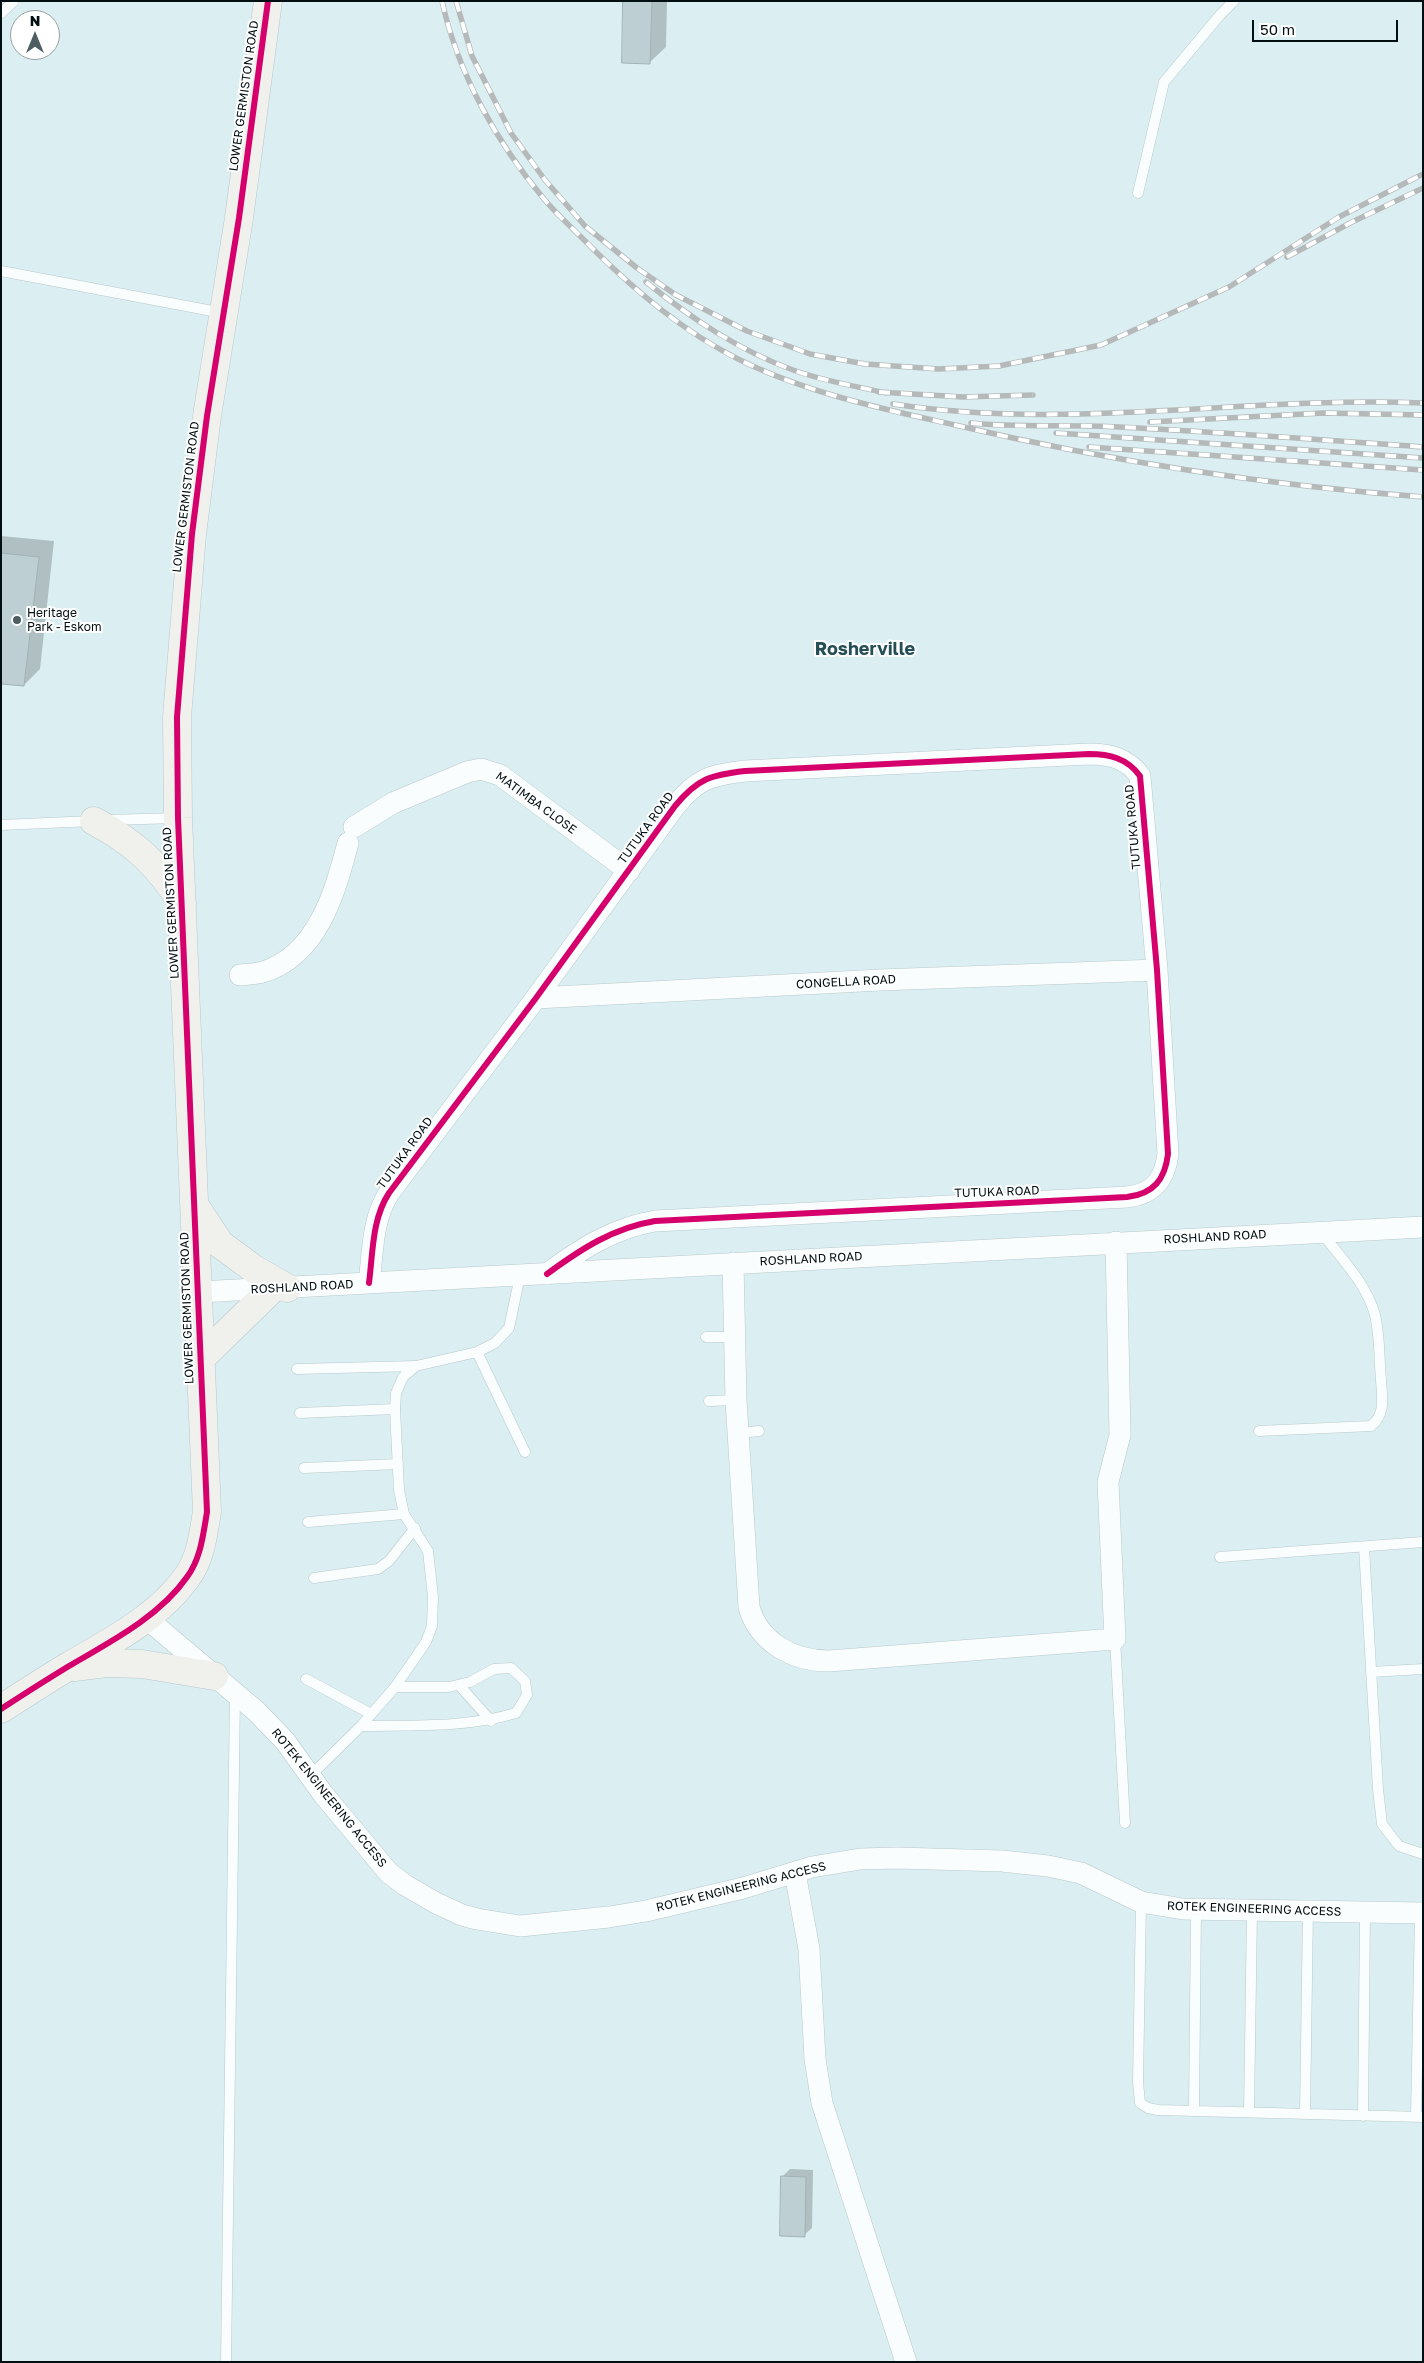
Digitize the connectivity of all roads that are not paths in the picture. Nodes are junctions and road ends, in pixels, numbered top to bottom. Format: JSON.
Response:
{"nodes":[{"id":1,"x":14,"y":1,"type":"edge"},
{"id":2,"x":268,"y":1,"type":"edge"},
{"id":3,"x":1234,"y":1,"type":"edge"},
{"id":4,"x":1,"y":14,"type":"edge"},
{"id":5,"x":1138,"y":193,"type":"dead end"},
{"id":6,"x":1,"y":271,"type":"edge"},
{"id":7,"x":224,"y":313,"type":"junction"},
{"id":8,"x":178,"y":818,"type":"junction"},
{"id":9,"x":94,"y":821,"type":"junction"},
{"id":10,"x":1,"y":825,"type":"edge"},
{"id":11,"x":629,"y":871,"type":"junction"},
{"id":12,"x":183,"y":904,"type":"junction"},
{"id":13,"x":1156,"y":970,"type":"junction"},
{"id":14,"x":240,"y":975,"type":"dead end"},
{"id":15,"x":536,"y":998,"type":"junction"},
{"id":16,"x":194,"y":1204,"type":"junction"},
{"id":17,"x":1423,"y":1227,"type":"edge"},
{"id":18,"x":1320,"y":1232,"type":"junction"},
{"id":19,"x":1116,"y":1242,"type":"junction"},
{"id":20,"x":732,"y":1263,"type":"junction"},
{"id":21,"x":547,"y":1274,"type":"junction"},
{"id":22,"x":520,"y":1276,"type":"junction"},
{"id":23,"x":370,"y":1283,"type":"junction"},
{"id":24,"x":280,"y":1288,"type":"junction"},
{"id":25,"x":199,"y":1292,"type":"junction"},
{"id":26,"x":706,"y":1337,"type":"dead end"},
{"id":27,"x":735,"y":1337,"type":"junction"},
{"id":28,"x":477,"y":1352,"type":"junction"},
{"id":29,"x":199,"y":1360,"type":"junction"},
{"id":30,"x":416,"y":1366,"type":"junction"},
{"id":31,"x":296,"y":1369,"type":"dead end"},
{"id":32,"x":736,"y":1400,"type":"junction"},
{"id":33,"x":709,"y":1401,"type":"dead end"},
{"id":34,"x":395,"y":1409,"type":"junction"},
{"id":35,"x":300,"y":1413,"type":"dead end"},
{"id":36,"x":1259,"y":1431,"type":"dead end"},
{"id":37,"x":525,"y":1452,"type":"dead end"},
{"id":38,"x":398,"y":1464,"type":"junction"},
{"id":39,"x":304,"y":1468,"type":"dead end"},
{"id":40,"x":404,"y":1514,"type":"junction"},
{"id":41,"x":308,"y":1522,"type":"dead end"},
{"id":42,"x":415,"y":1528,"type":"junction"},
{"id":43,"x":1423,"y":1542,"type":"edge"},
{"id":44,"x":1364,"y":1547,"type":"junction"},
{"id":45,"x":1220,"y":1557,"type":"dead end"},
{"id":46,"x":314,"y":1578,"type":"dead end"},
{"id":47,"x":145,"y":1617,"type":"junction"},
{"id":48,"x":1115,"y":1639,"type":"junction"},
{"id":49,"x":67,"y":1667,"type":"junction"},
{"id":50,"x":1423,"y":1669,"type":"edge"},
{"id":51,"x":1371,"y":1672,"type":"junction"},
{"id":52,"x":214,"y":1676,"type":"junction"},
{"id":53,"x":306,"y":1679,"type":"dead end"},
{"id":54,"x":460,"y":1684,"type":"junction"},
{"id":55,"x":395,"y":1687,"type":"junction"},
{"id":56,"x":235,"y":1694,"type":"junction"},
{"id":57,"x":1,"y":1708,"type":"edge"},
{"id":58,"x":371,"y":1714,"type":"junction"},
{"id":59,"x":491,"y":1721,"type":"junction"},
{"id":60,"x":361,"y":1726,"type":"junction"},
{"id":61,"x":310,"y":1776,"type":"junction"},
{"id":62,"x":1125,"y":1823,"type":"dead end"},
{"id":63,"x":1423,"y":1854,"type":"edge"},
{"id":64,"x":795,"y":1873,"type":"junction"},
{"id":65,"x":1141,"y":1902,"type":"junction"},
{"id":66,"x":1196,"y":1910,"type":"junction"},
{"id":67,"x":1308,"y":1910,"type":"junction"},
{"id":68,"x":1252,"y":1911,"type":"junction"},
{"id":69,"x":1365,"y":1913,"type":"junction"},
{"id":70,"x":1422,"y":1913,"type":"edge"},
{"id":71,"x":1194,"y":2110,"type":"junction"},
{"id":72,"x":1249,"y":2112,"type":"junction"},
{"id":73,"x":1305,"y":2114,"type":"junction"},
{"id":74,"x":1362,"y":2116,"type":"junction"},
{"id":75,"x":1419,"y":2117,"type":"edge"},
{"id":76,"x":226,"y":2362,"type":"edge"},
{"id":77,"x":906,"y":2362,"type":"edge"}],
"edges":[{"from":1,"to":4,"type":"lane"},
{"from":2,"to":7,"type":"street","name":"LOWER GERMISTON ROAD"},
{"from":3,"to":5,"type":"lane"},
{"from":6,"to":7,"type":"lane"},
{"from":7,"to":8,"type":"street","name":"LOWER GERMISTON ROAD"},
{"from":8,"to":9,"type":"lane"},
{"from":8,"to":12,"type":"street","name":"LOWER GERMISTON ROAD"},
{"from":9,"to":10,"type":"lane"},
{"from":9,"to":12,"type":"street"},
{"from":11,"to":13,"type":"street","name":"TUTUKA ROAD"},
{"from":11,"to":14,"type":"street","name":"MATIMBA CLOSE"},
{"from":11,"to":15,"type":"street","name":"TUTUKA ROAD"},
{"from":12,"to":16,"type":"street","name":"LOWER GERMISTON ROAD"},
{"from":13,"to":15,"type":"street","name":"CONGELLA ROAD"},
{"from":13,"to":21,"type":"street","name":"TUTUKA ROAD"},
{"from":15,"to":23,"type":"street","name":"TUTUKA ROAD"},
{"from":16,"to":24,"type":"street"},
{"from":16,"to":25,"type":"street","name":"LOWER GERMISTON ROAD"},
{"from":17,"to":18,"type":"street","name":"ROSHLAND ROAD"},
{"from":18,"to":19,"type":"street","name":"ROSHLAND ROAD"},
{"from":18,"to":36,"type":"lane"},
{"from":19,"to":20,"type":"street","name":"ROSHLAND ROAD"},
{"from":19,"to":48,"type":"street"},
{"from":20,"to":21,"type":"street","name":"ROSHLAND ROAD"},
{"from":20,"to":27,"type":"street"},
{"from":21,"to":22,"type":"street","name":"ROSHLAND ROAD"},
{"from":22,"to":23,"type":"street","name":"ROSHLAND ROAD"},
{"from":22,"to":28,"type":"lane"},
{"from":23,"to":24,"type":"street","name":"ROSHLAND ROAD"},
{"from":24,"to":25,"type":"street","name":"ROSHLAND ROAD"},
{"from":24,"to":29,"type":"street"},
{"from":25,"to":29,"type":"street","name":"LOWER GERMISTON ROAD"},
{"from":26,"to":27,"type":"lane"},
{"from":27,"to":32,"type":"street"},
{"from":28,"to":30,"type":"lane"},
{"from":28,"to":37,"type":"lane"},
{"from":29,"to":47,"type":"street","name":"LOWER GERMISTON ROAD"},
{"from":30,"to":31,"type":"lane"},
{"from":30,"to":34,"type":"lane"},
{"from":32,"to":33,"type":"lane"},
{"from":32,"to":48,"type":"street"},
{"from":34,"to":35,"type":"lane"},
{"from":34,"to":38,"type":"lane"},
{"from":38,"to":39,"type":"lane"},
{"from":38,"to":40,"type":"lane"},
{"from":40,"to":41,"type":"lane"},
{"from":40,"to":42,"type":"lane"},
{"from":42,"to":46,"type":"lane"},
{"from":42,"to":55,"type":"lane"},
{"from":43,"to":44,"type":"lane"},
{"from":44,"to":45,"type":"lane"},
{"from":44,"to":51,"type":"lane"},
{"from":47,"to":49,"type":"street","name":"LOWER GERMISTON ROAD"},
{"from":47,"to":52,"type":"street","name":"ROTEK ENGINEERING ACCESS"},
{"from":48,"to":62,"type":"lane"},
{"from":49,"to":52,"type":"street"},
{"from":49,"to":57,"type":"street","name":"LOWER GERMISTON ROAD"},
{"from":50,"to":51,"type":"lane"},
{"from":51,"to":63,"type":"lane"},
{"from":52,"to":56,"type":"street","name":"ROTEK ENGINEERING ACCESS"},
{"from":53,"to":58,"type":"lane"},
{"from":54,"to":55,"type":"lane"},
{"from":54,"to":59,"type":"lane"},
{"from":54,"to":59,"type":"lane"},
{"from":55,"to":58,"type":"lane"},
{"from":56,"to":61,"type":"street","name":"ROTEK ENGINEERING ACCESS"},
{"from":56,"to":76,"type":"lane"},
{"from":58,"to":60,"type":"lane"},
{"from":59,"to":60,"type":"lane"},
{"from":60,"to":61,"type":"lane"},
{"from":61,"to":64,"type":"street","name":"ROTEK ENGINEERING ACCESS"},
{"from":64,"to":65,"type":"street","name":"ROTEK ENGINEERING ACCESS"},
{"from":64,"to":77,"type":"street"},
{"from":65,"to":66,"type":"street","name":"ROTEK ENGINEERING ACCESS"},
{"from":65,"to":71,"type":"lane"},
{"from":66,"to":68,"type":"street","name":"ROTEK ENGINEERING ACCESS"},
{"from":66,"to":71,"type":"lane"},
{"from":67,"to":68,"type":"street","name":"ROTEK ENGINEERING ACCESS"},
{"from":67,"to":69,"type":"street","name":"ROTEK ENGINEERING ACCESS"},
{"from":67,"to":73,"type":"lane"},
{"from":68,"to":72,"type":"lane"},
{"from":69,"to":70,"type":"street","name":"ROTEK ENGINEERING ACCESS"},
{"from":69,"to":74,"type":"lane"},
{"from":70,"to":75,"type":"lane"},
{"from":71,"to":72,"type":"lane"},
{"from":72,"to":73,"type":"lane"},
{"from":73,"to":74,"type":"lane"},
{"from":74,"to":75,"type":"lane"}]}
